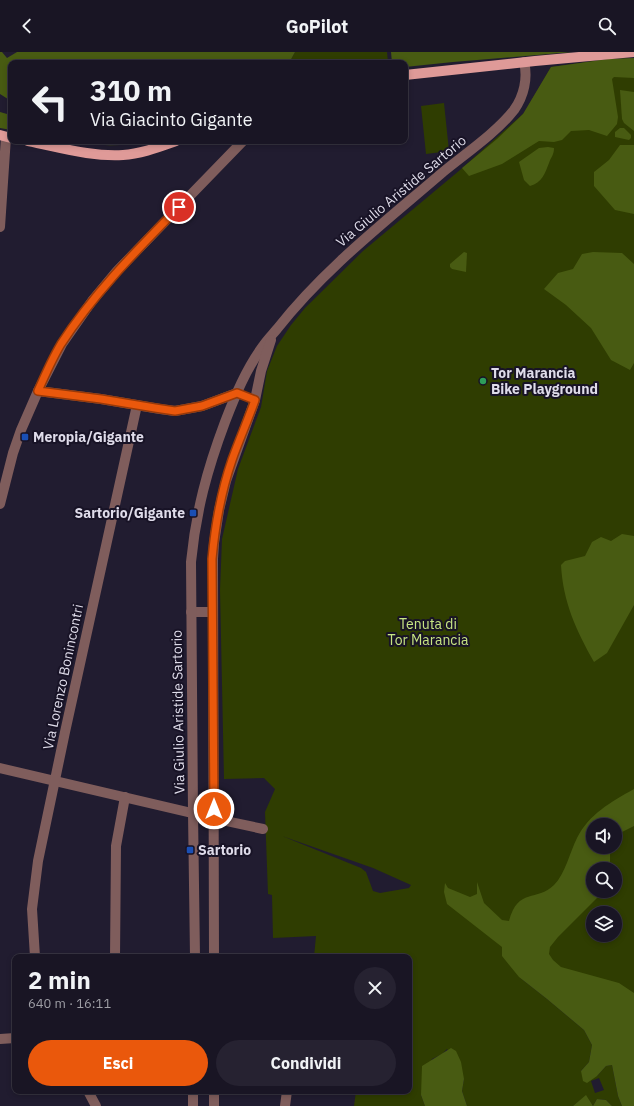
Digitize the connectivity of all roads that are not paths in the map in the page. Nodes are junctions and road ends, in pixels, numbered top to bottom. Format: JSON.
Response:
{"nodes":[{"id":1,"x":634,"y":52,"type":"edge"},
{"id":2,"x":524,"y":62,"type":"junction"},
{"id":3,"x":408,"y":76,"type":"edge"},
{"id":4,"x":6,"y":136,"type":"edge"},
{"id":5,"x":44,"y":144,"type":"edge"},
{"id":6,"x":166,"y":144,"type":"edge"},
{"id":7,"x":240,"y":144,"type":"edge"},
{"id":8,"x":0,"y":226,"type":"edge"},
{"id":9,"x":274,"y":333,"type":"junction"},
{"id":10,"x":38,"y":391,"type":"junction"},
{"id":11,"x":237,"y":393,"type":"junction"},
{"id":12,"x":255,"y":400,"type":"junction"},
{"id":13,"x":137,"y":405,"type":"junction"},
{"id":14,"x":0,"y":504,"type":"edge"},
{"id":15,"x":191,"y":612,"type":"junction"},
{"id":16,"x":213,"y":612,"type":"junction"},
{"id":17,"x":0,"y":768,"type":"edge"},
{"id":18,"x":55,"y":781,"type":"junction"},
{"id":19,"x":125,"y":797,"type":"junction"},
{"id":20,"x":193,"y":812,"type":"junction"},
{"id":21,"x":214,"y":818,"type":"junction"},
{"id":22,"x":263,"y":829,"type":"dead end"},
{"id":23,"x":35,"y":954,"type":"edge"},
{"id":24,"x":115,"y":954,"type":"edge"},
{"id":25,"x":195,"y":954,"type":"edge"},
{"id":26,"x":214,"y":954,"type":"edge"},
{"id":27,"x":12,"y":1038,"type":"edge"},
{"id":28,"x":0,"y":1039,"type":"edge"},
{"id":29,"x":90,"y":1094,"type":"edge"},
{"id":30,"x":193,"y":1094,"type":"edge"},
{"id":31,"x":214,"y":1094,"type":"edge"},
{"id":32,"x":287,"y":1094,"type":"edge"},
{"id":33,"x":96,"y":1106,"type":"edge"},
{"id":34,"x":193,"y":1106,"type":"edge"},
{"id":35,"x":214,"y":1106,"type":"edge"},
{"id":36,"x":285,"y":1106,"type":"edge"}],
"edges":[{"from":1,"to":2,"type":"main road"},
{"from":2,"to":3,"type":"main road"},
{"from":2,"to":9,"type":"street","name":"Via Giulio Aristide Sartorio"},
{"from":4,"to":8,"type":"street"},
{"from":5,"to":6,"type":"main road"},
{"from":7,"to":10,"type":"street"},
{"from":9,"to":11,"type":"street","name":"Via Giulio Aristide Sartorio"},
{"from":9,"to":12,"type":"street","name":"Via Giulio Aristide Sartorio"},
{"from":10,"to":13,"type":"street"},
{"from":10,"to":14,"type":"street"},
{"from":11,"to":12,"type":"street"},
{"from":11,"to":13,"type":"street"},
{"from":11,"to":15,"type":"street","name":"Via Giulio Aristide Sartorio"},
{"from":12,"to":16,"type":"street","name":"Via Giulio Aristide Sartorio"},
{"from":13,"to":18,"type":"street","name":"Via Lorenzo Bonincontri"},
{"from":15,"to":16,"type":"street","name":"Via Giulio Aristide Sartorio"},
{"from":15,"to":20,"type":"street","name":"Via Giulio Aristide Sartorio"},
{"from":16,"to":21,"type":"street","name":"Via Giulio Aristide Sartorio"},
{"from":17,"to":18,"type":"street"},
{"from":18,"to":19,"type":"street"},
{"from":18,"to":23,"type":"street","name":"Via Lorenzo Bonincontri"},
{"from":19,"to":20,"type":"street"},
{"from":19,"to":24,"type":"street"},
{"from":20,"to":21,"type":"street","name":"Via Giulio Aristide Sartorio"},
{"from":20,"to":25,"type":"street","name":"Via Giulio Aristide Sartorio"},
{"from":21,"to":22,"type":"street"},
{"from":21,"to":26,"type":"street","name":"Via Giulio Aristide Sartorio"},
{"from":27,"to":28,"type":"street"},
{"from":29,"to":33,"type":"street"},
{"from":30,"to":34,"type":"street"},
{"from":31,"to":35,"type":"street"},
{"from":32,"to":36,"type":"street"}]}
